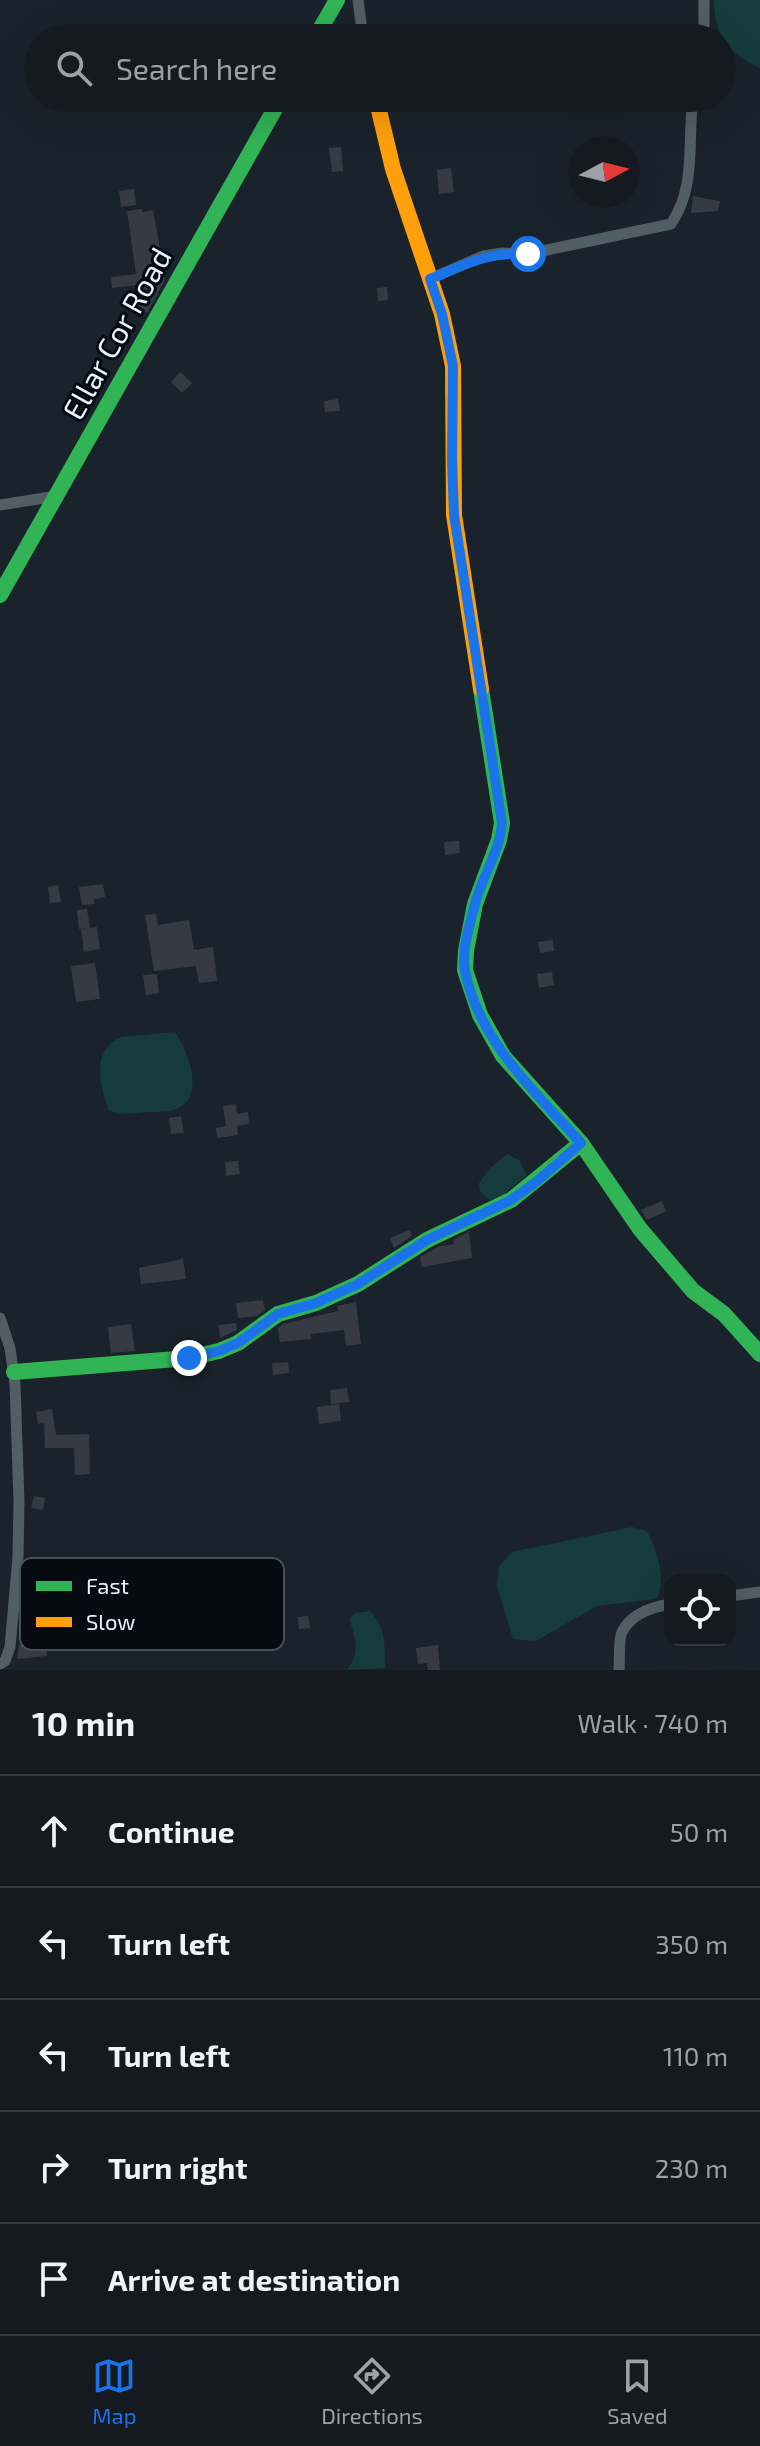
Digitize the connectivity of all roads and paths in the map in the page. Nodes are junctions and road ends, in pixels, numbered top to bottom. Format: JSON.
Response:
{"nodes":[{"id":1,"x":337,"y":0,"type":"edge"},
{"id":2,"x":358,"y":0,"type":"edge"},
{"id":3,"x":704,"y":0,"type":"edge"},
{"id":4,"x":323,"y":24,"type":"edge"},
{"id":5,"x":361,"y":24,"type":"edge"},
{"id":6,"x":704,"y":24,"type":"edge"},
{"id":7,"x":273,"y":112,"type":"edge"},
{"id":8,"x":379,"y":112,"type":"edge"},
{"id":9,"x":692,"y":112,"type":"edge"},
{"id":10,"x":430,"y":279,"type":"junction"},
{"id":11,"x":57,"y":496,"type":"junction"},
{"id":12,"x":0,"y":505,"type":"edge"},
{"id":13,"x":0,"y":595,"type":"edge"},
{"id":14,"x":581,"y":1143,"type":"junction"},
{"id":15,"x":0,"y":1318,"type":"edge"},
{"id":16,"x":760,"y":1354,"type":"edge"},
{"id":17,"x":14,"y":1372,"type":"junction"},
{"id":18,"x":760,"y":1592,"type":"edge"},
{"id":19,"x":736,"y":1595,"type":"edge"},
{"id":20,"x":664,"y":1605,"type":"edge"},
{"id":21,"x":0,"y":1664,"type":"edge"},
{"id":22,"x":619,"y":1670,"type":"edge"}],
"edges":[{"from":1,"to":4,"type":"street"},
{"from":2,"to":5,"type":"street"},
{"from":3,"to":6,"type":"street"},
{"from":7,"to":11,"type":"street","name":"Ellar Cor Road"},
{"from":8,"to":10,"type":"street"},
{"from":9,"to":10,"type":"street"},
{"from":10,"to":14,"type":"street"},
{"from":11,"to":12,"type":"street"},
{"from":11,"to":13,"type":"street","name":"Ellar Cor Road"},
{"from":14,"to":16,"type":"street"},
{"from":14,"to":17,"type":"street"},
{"from":15,"to":17,"type":"street"},
{"from":17,"to":21,"type":"street"},
{"from":18,"to":19,"type":"street"},
{"from":20,"to":22,"type":"street"}]}
